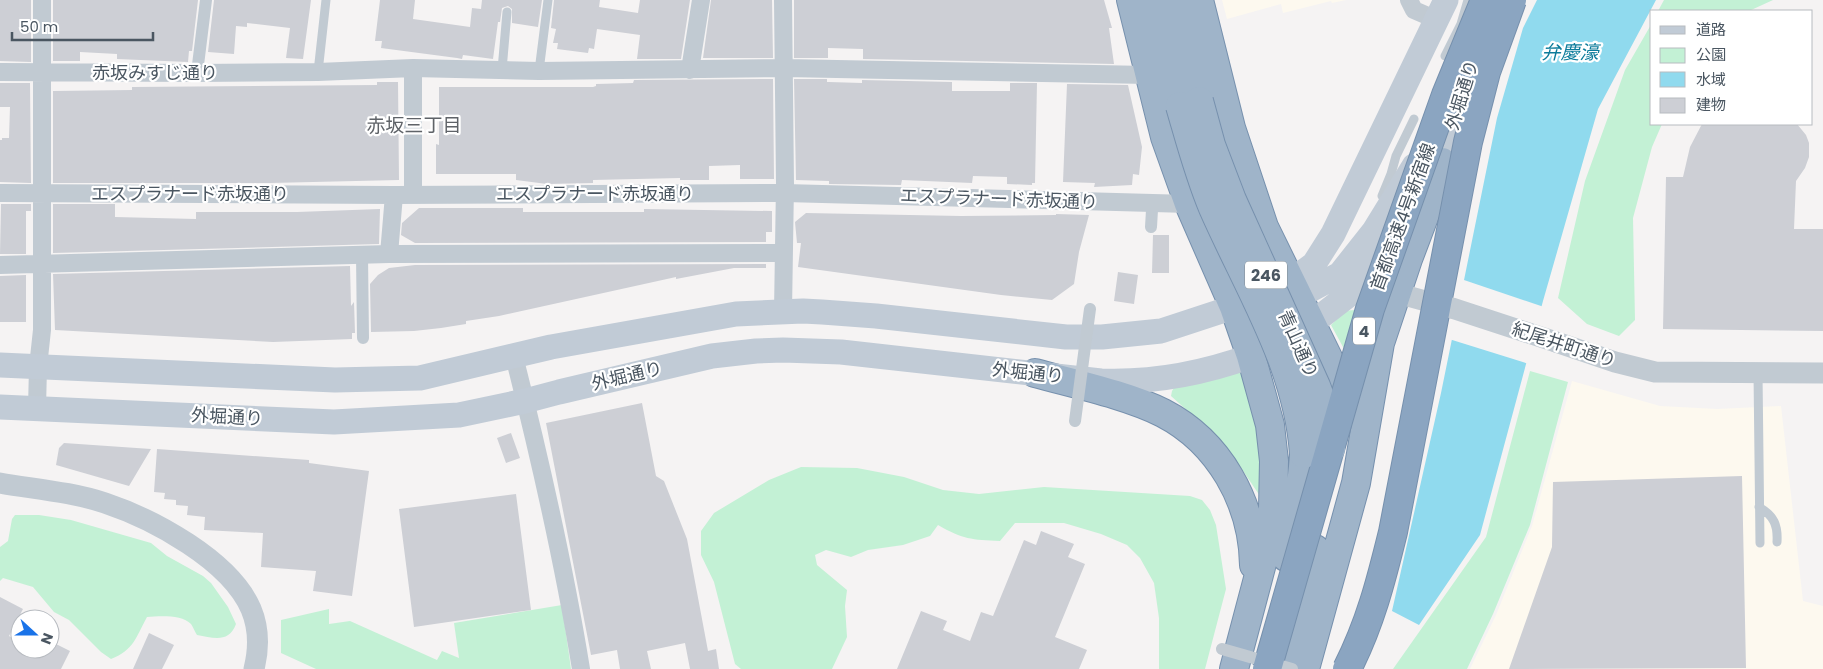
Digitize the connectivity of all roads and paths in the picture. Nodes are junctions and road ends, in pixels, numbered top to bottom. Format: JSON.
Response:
{"nodes":[{"id":1,"x":42,"y":0,"type":"edge"},
{"id":2,"x":206,"y":0,"type":"edge"},
{"id":3,"x":326,"y":0,"type":"edge"},
{"id":4,"x":548,"y":0,"type":"edge"},
{"id":5,"x":701,"y":0,"type":"edge"},
{"id":6,"x":783,"y":0,"type":"edge"},
{"id":7,"x":1131,"y":0,"type":"edge"},
{"id":8,"x":1154,"y":0,"type":"edge"},
{"id":9,"x":1174,"y":0,"type":"edge"},
{"id":10,"x":1198,"y":0,"type":"edge"},
{"id":11,"x":1409,"y":0,"type":"edge"},
{"id":12,"x":1468,"y":0,"type":"edge"},
{"id":13,"x":1485,"y":0,"type":"edge"},
{"id":14,"x":1496,"y":0,"type":"edge"},
{"id":15,"x":1512,"y":0,"type":"edge"},
{"id":16,"x":1441,"y":10,"type":"edge"},
{"id":17,"x":507,"y":12,"type":"dead end"},
{"id":18,"x":1445,"y":56,"type":"dead end"},
{"id":19,"x":413,"y":68,"type":"junction"},
{"id":20,"x":785,"y":68,"type":"junction"},
{"id":21,"x":502,"y":70,"type":"junction"},
{"id":22,"x":690,"y":70,"type":"junction"},
{"id":23,"x":539,"y":71,"type":"junction"},
{"id":24,"x":0,"y":72,"type":"edge"},
{"id":25,"x":42,"y":72,"type":"junction"},
{"id":26,"x":314,"y":72,"type":"junction"},
{"id":27,"x":197,"y":74,"type":"junction"},
{"id":28,"x":1148,"y":75,"type":"junction"},
{"id":29,"x":1190,"y":103,"type":"junction"},
{"id":30,"x":1455,"y":113,"type":"junction"},
{"id":31,"x":1414,"y":119,"type":"dead end"},
{"id":32,"x":1442,"y":162,"type":"junction"},
{"id":33,"x":0,"y":193,"type":"edge"},
{"id":34,"x":43,"y":193,"type":"junction"},
{"id":35,"x":785,"y":193,"type":"junction"},
{"id":36,"x":413,"y":194,"type":"junction"},
{"id":37,"x":394,"y":195,"type":"junction"},
{"id":38,"x":1189,"y":204,"type":"junction"},
{"id":39,"x":1375,"y":206,"type":"dead end"},
{"id":40,"x":1152,"y":210,"type":"dead end"},
{"id":41,"x":1151,"y":227,"type":"dead end"},
{"id":42,"x":783,"y":253,"type":"junction"},
{"id":43,"x":389,"y":254,"type":"junction"},
{"id":44,"x":362,"y":255,"type":"junction"},
{"id":45,"x":1314,"y":264,"type":"junction"},
{"id":46,"x":0,"y":265,"type":"edge"},
{"id":47,"x":41,"y":265,"type":"junction"},
{"id":48,"x":1340,"y":274,"type":"junction"},
{"id":49,"x":1364,"y":283,"type":"junction"},
{"id":50,"x":1295,"y":288,"type":"junction"},
{"id":51,"x":1396,"y":294,"type":"junction"},
{"id":52,"x":1234,"y":307,"type":"junction"},
{"id":53,"x":1090,"y":309,"type":"dead end"},
{"id":54,"x":783,"y":312,"type":"junction"},
{"id":55,"x":1311,"y":324,"type":"junction"},
{"id":56,"x":363,"y":338,"type":"dead end"},
{"id":57,"x":514,"y":356,"type":"junction"},
{"id":58,"x":1251,"y":356,"type":"junction"},
{"id":59,"x":0,"y":365,"type":"edge"},
{"id":60,"x":38,"y":367,"type":"junction"},
{"id":61,"x":1035,"y":373,"type":"junction"},
{"id":62,"x":1758,"y":373,"type":"junction"},
{"id":63,"x":1823,"y":373,"type":"edge"},
{"id":64,"x":525,"y":401,"type":"junction"},
{"id":65,"x":0,"y":407,"type":"edge"},
{"id":66,"x":37,"y":408,"type":"junction"},
{"id":67,"x":1075,"y":422,"type":"dead end"},
{"id":68,"x":0,"y":483,"type":"edge"},
{"id":69,"x":1356,"y":483,"type":"junction"},
{"id":70,"x":1759,"y":506,"type":"junction"},
{"id":71,"x":1777,"y":542,"type":"dead end"},
{"id":72,"x":1760,"y":543,"type":"dead end"},
{"id":73,"x":1255,"y":594,"type":"junction"},
{"id":74,"x":1228,"y":659,"type":"edge"},
{"id":75,"x":254,"y":669,"type":"edge"},
{"id":76,"x":581,"y":669,"type":"edge"},
{"id":77,"x":1256,"y":669,"type":"edge"},
{"id":78,"x":1267,"y":669,"type":"edge"},
{"id":79,"x":1282,"y":669,"type":"edge"},
{"id":80,"x":1292,"y":669,"type":"edge"},
{"id":81,"x":1305,"y":669,"type":"edge"},
{"id":82,"x":1347,"y":669,"type":"edge"}],
"edges":[{"from":1,"to":25,"type":"street"},
{"from":2,"to":27,"type":"street"},
{"from":3,"to":26,"type":"lane"},
{"from":4,"to":23,"type":"lane"},
{"from":5,"to":22,"type":"street"},
{"from":6,"to":20,"type":"street"},
{"from":7,"to":28,"type":"highway"},
{"from":8,"to":29,"type":"highway","name":"青山通り","number":"246"},
{"from":9,"to":29,"type":"highway","name":"青山通り","number":"246"},
{"from":10,"to":50,"type":"highway"},
{"from":11,"to":16,"type":"street"},
{"from":12,"to":18,"type":"lane"},
{"from":13,"to":78,"type":"highway","name":"首都高速4号新宿線","number":"4","bridge":true},
{"from":14,"to":30,"type":"main road","name":"外堀通り"},
{"from":15,"to":82,"type":"highway","name":"首都高速4号新宿線","bridge":true},
{"from":16,"to":45,"type":"main road"},
{"from":17,"to":21,"type":"lane"},
{"from":19,"to":21,"type":"street","name":"赤坂みすじ通り"},
{"from":19,"to":26,"type":"street","name":"赤坂みすじ通り"},
{"from":19,"to":36,"type":"street"},
{"from":20,"to":22,"type":"street","name":"赤坂みすじ通り"},
{"from":20,"to":28,"type":"street","name":"赤坂みすじ通り"},
{"from":20,"to":35,"type":"street"},
{"from":21,"to":23,"type":"street","name":"赤坂みすじ通り"},
{"from":22,"to":23,"type":"street","name":"赤坂みすじ通り"},
{"from":24,"to":25,"type":"street","name":"赤坂みすじ通り"},
{"from":25,"to":27,"type":"street","name":"赤坂みすじ通り"},
{"from":25,"to":34,"type":"street"},
{"from":26,"to":27,"type":"street","name":"赤坂みすじ通り"},
{"from":28,"to":38,"type":"highway"},
{"from":29,"to":77,"type":"highway","name":"青山通り","number":"246","bridge":true},
{"from":29,"to":79,"type":"highway","name":"青山通り","number":"246","bridge":true},
{"from":30,"to":32,"type":"main road","name":"外堀通り"},
{"from":30,"to":48,"type":"main road"},
{"from":31,"to":39,"type":"lane"},
{"from":32,"to":49,"type":"main road","name":"外堀通り"},
{"from":32,"to":51,"type":"highway"},
{"from":33,"to":34,"type":"street","name":"エスプラナード赤坂通り"},
{"from":34,"to":37,"type":"street","name":"エスプラナード赤坂通り"},
{"from":34,"to":47,"type":"street"},
{"from":35,"to":36,"type":"street","name":"エスプラナード赤坂通り"},
{"from":35,"to":38,"type":"street","name":"エスプラナード赤坂通り"},
{"from":35,"to":42,"type":"street"},
{"from":36,"to":37,"type":"street","name":"エスプラナード赤坂通り"},
{"from":37,"to":43,"type":"street"},
{"from":38,"to":52,"type":"highway"},
{"from":40,"to":41,"type":"street"},
{"from":42,"to":43,"type":"street"},
{"from":42,"to":54,"type":"street"},
{"from":43,"to":44,"type":"street"},
{"from":44,"to":47,"type":"street"},
{"from":44,"to":56,"type":"street"},
{"from":45,"to":48,"type":"street","name":"紀尾井町通り"},
{"from":45,"to":50,"type":"main road"},
{"from":46,"to":47,"type":"street"},
{"from":47,"to":60,"type":"street"},
{"from":48,"to":49,"type":"street","name":"紀尾井町通り"},
{"from":48,"to":50,"type":"main road"},
{"from":49,"to":51,"type":"street","name":"紀尾井町通り"},
{"from":49,"to":55,"type":"main road","name":"外堀通り"},
{"from":50,"to":55,"type":"highway"},
{"from":51,"to":62,"type":"street","name":"紀尾井町通り","bridge":true},
{"from":51,"to":69,"type":"highway"},
{"from":52,"to":54,"type":"main road"},
{"from":52,"to":58,"type":"highway"},
{"from":53,"to":67,"type":"street","bridge":true},
{"from":54,"to":57,"type":"main road"},
{"from":55,"to":69,"type":"highway"},
{"from":57,"to":60,"type":"main road"},
{"from":57,"to":64,"type":"street"},
{"from":58,"to":61,"type":"main road","name":"外堀通り"},
{"from":58,"to":73,"type":"highway"},
{"from":59,"to":60,"type":"main road"},
{"from":60,"to":66,"type":"street"},
{"from":61,"to":64,"type":"main road","name":"外堀通り"},
{"from":61,"to":73,"type":"highway"},
{"from":62,"to":63,"type":"street","name":"紀尾井町通り"},
{"from":62,"to":70,"type":"lane"},
{"from":64,"to":66,"type":"main road","name":"外堀通り"},
{"from":64,"to":76,"type":"street"},
{"from":65,"to":66,"type":"main road","name":"外堀通り"},
{"from":68,"to":75,"type":"street"},
{"from":69,"to":81,"type":"highway"},
{"from":70,"to":71,"type":"lane"},
{"from":70,"to":72,"type":"lane"},
{"from":73,"to":74,"type":"highway"},
{"from":74,"to":80,"type":"street","bridge":true}]}
